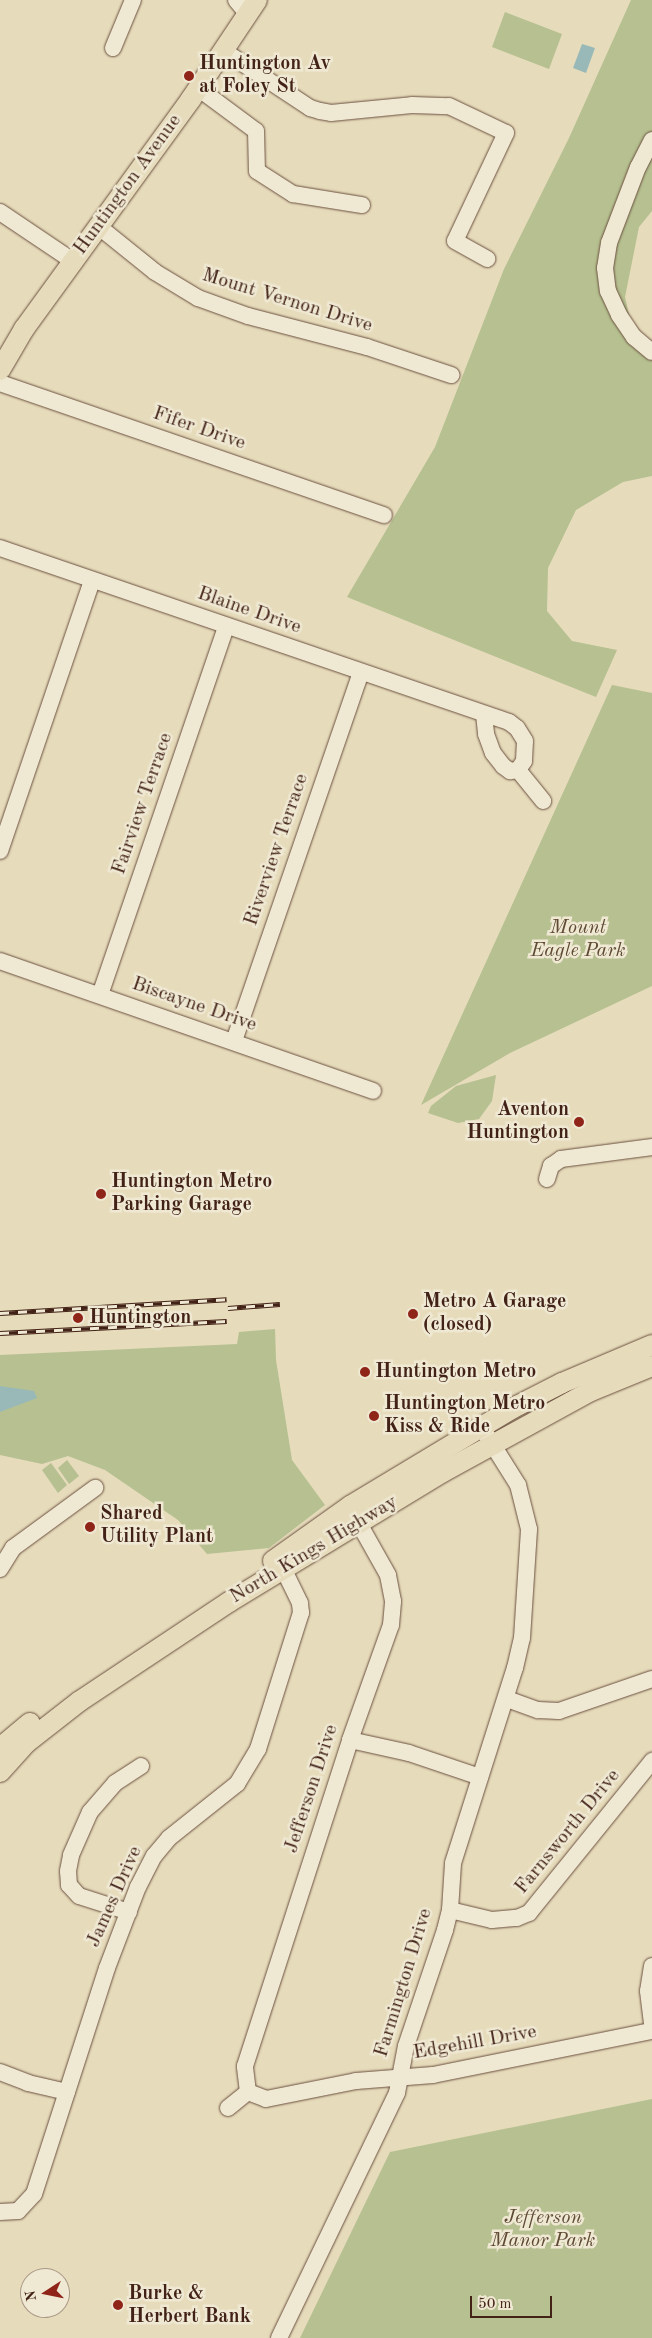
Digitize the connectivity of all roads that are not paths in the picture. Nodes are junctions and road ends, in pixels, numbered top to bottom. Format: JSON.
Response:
{"nodes":[{"id":1,"x":133,"y":0,"type":"edge"},
{"id":2,"x":247,"y":4,"type":"edge"},
{"id":3,"x":113,"y":48,"type":"dead end"},
{"id":4,"x":224,"y":51,"type":"junction"},
{"id":5,"x":198,"y":88,"type":"junction"},
{"id":6,"x":652,"y":140,"type":"edge"},
{"id":7,"x":362,"y":205,"type":"dead end"},
{"id":8,"x":0,"y":212,"type":"edge"},
{"id":9,"x":98,"y":226,"type":"junction"},
{"id":10,"x":487,"y":259,"type":"dead end"},
{"id":11,"x":73,"y":261,"type":"junction"},
{"id":12,"x":652,"y":352,"type":"edge"},
{"id":13,"x":0,"y":370,"type":"edge"},
{"id":14,"x":451,"y":375,"type":"dead end"},
{"id":15,"x":0,"y":383,"type":"edge"},
{"id":16,"x":384,"y":515,"type":"dead end"},
{"id":17,"x":0,"y":548,"type":"edge"},
{"id":18,"x":92,"y":581,"type":"junction"},
{"id":19,"x":226,"y":626,"type":"junction"},
{"id":20,"x":361,"y":672,"type":"junction"},
{"id":21,"x":484,"y":714,"type":"junction"},
{"id":22,"x":518,"y":770,"type":"junction"},
{"id":23,"x":543,"y":801,"type":"dead end"},
{"id":24,"x":0,"y":851,"type":"edge"},
{"id":25,"x":0,"y":960,"type":"edge"},
{"id":26,"x":100,"y":995,"type":"junction"},
{"id":27,"x":234,"y":1042,"type":"junction"},
{"id":28,"x":373,"y":1092,"type":"dead end"},
{"id":29,"x":652,"y":1147,"type":"edge"},
{"id":30,"x":547,"y":1179,"type":"dead end"},
{"id":31,"x":652,"y":1345,"type":"edge"},
{"id":32,"x":652,"y":1366,"type":"edge"},
{"id":33,"x":481,"y":1426,"type":"junction"},
{"id":34,"x":493,"y":1444,"type":"junction"},
{"id":35,"x":95,"y":1488,"type":"dead end"},
{"id":36,"x":354,"y":1514,"type":"junction"},
{"id":37,"x":281,"y":1564,"type":"junction"},
{"id":38,"x":0,"y":1569,"type":"edge"},
{"id":39,"x":652,"y":1679,"type":"edge"},
{"id":40,"x":507,"y":1699,"type":"junction"},
{"id":41,"x":350,"y":1740,"type":"junction"},
{"id":42,"x":0,"y":1748,"type":"edge"},
{"id":43,"x":652,"y":1761,"type":"edge"},
{"id":44,"x":141,"y":1766,"type":"dead end"},
{"id":45,"x":0,"y":1772,"type":"edge"},
{"id":46,"x":480,"y":1777,"type":"junction"},
{"id":47,"x":450,"y":1910,"type":"junction"},
{"id":48,"x":128,"y":1912,"type":"junction"},
{"id":49,"x":652,"y":1966,"type":"edge"},
{"id":50,"x":652,"y":2025,"type":"edge"},
{"id":51,"x":652,"y":2031,"type":"edge"},
{"id":52,"x":0,"y":2072,"type":"edge"},
{"id":53,"x":398,"y":2078,"type":"junction"},
{"id":54,"x":67,"y":2092,"type":"junction"},
{"id":55,"x":248,"y":2092,"type":"junction"},
{"id":56,"x":228,"y":2108,"type":"dead end"},
{"id":57,"x":0,"y":2212,"type":"edge"},
{"id":58,"x":279,"y":2338,"type":"edge"}],
"edges":[{"from":1,"to":3,"type":"street"},
{"from":2,"to":4,"type":"main road","name":"Huntington Avenue"},
{"from":4,"to":5,"type":"main road","name":"Huntington Avenue"},
{"from":4,"to":10,"type":"street"},
{"from":5,"to":7,"type":"street"},
{"from":5,"to":9,"type":"main road","name":"Huntington Avenue"},
{"from":6,"to":12,"type":"street"},
{"from":8,"to":11,"type":"street"},
{"from":9,"to":11,"type":"main road","name":"Huntington Avenue"},
{"from":9,"to":14,"type":"street","name":"Mount Vernon Drive"},
{"from":11,"to":13,"type":"main road","name":"Huntington Avenue"},
{"from":15,"to":16,"type":"street","name":"Fifer Drive"},
{"from":17,"to":18,"type":"street","name":"Blaine Drive"},
{"from":18,"to":19,"type":"street","name":"Blaine Drive"},
{"from":18,"to":24,"type":"street"},
{"from":19,"to":20,"type":"street","name":"Blaine Drive"},
{"from":19,"to":26,"type":"street","name":"Fairview Terrace"},
{"from":20,"to":21,"type":"street","name":"Blaine Drive"},
{"from":20,"to":27,"type":"street","name":"Riverview Terrace"},
{"from":21,"to":22,"type":"street"},
{"from":21,"to":22,"type":"street","name":"Blaine Drive"},
{"from":22,"to":23,"type":"street"},
{"from":25,"to":26,"type":"street","name":"Biscayne Drive"},
{"from":26,"to":27,"type":"street","name":"Biscayne Drive"},
{"from":27,"to":28,"type":"street","name":"Biscayne Drive"},
{"from":29,"to":30,"type":"street"},
{"from":31,"to":33,"type":"main road","name":"North Kings Highway"},
{"from":32,"to":34,"type":"main road","name":"North Kings Highway"},
{"from":33,"to":34,"type":"street","name":"Farmington Drive"},
{"from":33,"to":36,"type":"main road","name":"North Kings Highway"},
{"from":34,"to":36,"type":"main road","name":"North Kings Highway"},
{"from":34,"to":40,"type":"street","name":"Farmington Drive"},
{"from":35,"to":38,"type":"street"},
{"from":36,"to":37,"type":"main road","name":"North Kings Highway"},
{"from":36,"to":41,"type":"street","name":"Jefferson Drive"},
{"from":37,"to":42,"type":"main road","name":"North Kings Highway"},
{"from":37,"to":45,"type":"main road","name":"North Kings Highway"},
{"from":37,"to":48,"type":"street","name":"James Drive"},
{"from":39,"to":40,"type":"street"},
{"from":40,"to":46,"type":"street","name":"Farmington Drive"},
{"from":41,"to":46,"type":"street"},
{"from":41,"to":55,"type":"street","name":"Jefferson Drive"},
{"from":43,"to":47,"type":"street","name":"Farnsworth Drive"},
{"from":44,"to":48,"type":"street"},
{"from":46,"to":47,"type":"street","name":"Farmington Drive"},
{"from":47,"to":53,"type":"street","name":"Farmington Drive"},
{"from":48,"to":54,"type":"street","name":"James Drive"},
{"from":49,"to":50,"type":"street"},
{"from":51,"to":53,"type":"street","name":"Edgehill Drive"},
{"from":52,"to":54,"type":"street"},
{"from":53,"to":55,"type":"street","name":"Edgehill Drive"},
{"from":53,"to":58,"type":"street","name":"Farmington Drive"},
{"from":54,"to":57,"type":"street","name":"James Drive"},
{"from":55,"to":56,"type":"street"}]}
